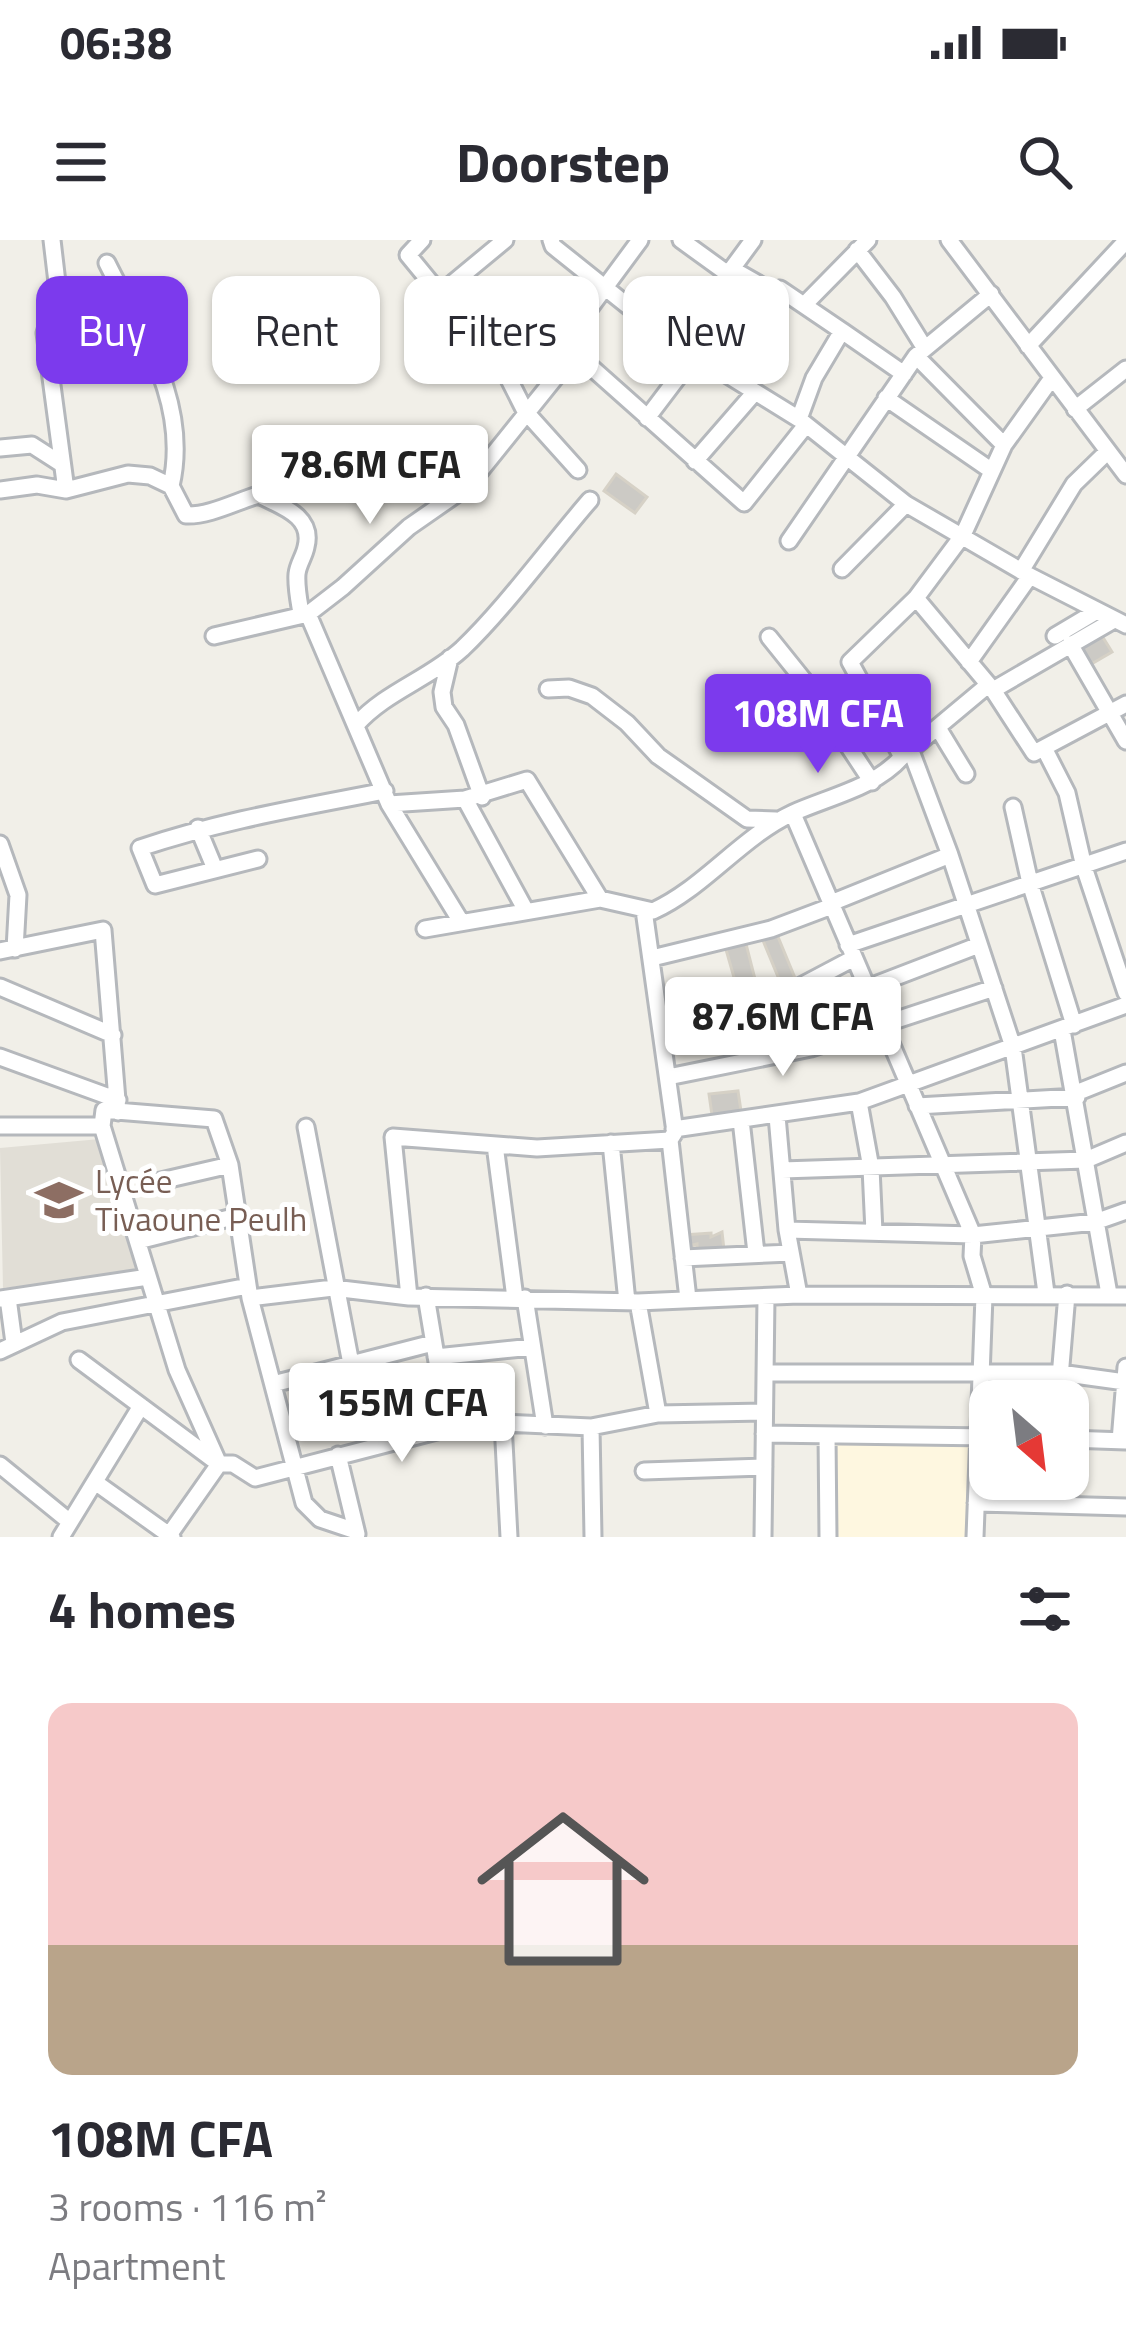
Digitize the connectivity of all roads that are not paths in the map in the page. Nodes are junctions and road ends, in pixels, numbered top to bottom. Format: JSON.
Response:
{"nodes":[{"id":1,"x":52,"y":240,"type":"edge"},
{"id":2,"x":505,"y":240,"type":"edge"},
{"id":3,"x":551,"y":240,"type":"edge"},
{"id":4,"x":640,"y":240,"type":"edge"},
{"id":5,"x":681,"y":240,"type":"edge"},
{"id":6,"x":753,"y":240,"type":"edge"},
{"id":7,"x":949,"y":240,"type":"edge"},
{"id":8,"x":417,"y":241,"type":"edge"},
{"id":9,"x":1126,"y":242,"type":"edge"},
{"id":10,"x":861,"y":244,"type":"edge"},
{"id":11,"x":107,"y":263,"type":"dead end"},
{"id":12,"x":732,"y":269,"type":"junction"},
{"id":13,"x":421,"y":276,"type":"edge"},
{"id":14,"x":461,"y":276,"type":"edge"},
{"id":15,"x":744,"y":276,"type":"edge"},
{"id":16,"x":605,"y":288,"type":"junction"},
{"id":17,"x":991,"y":294,"type":"junction"},
{"id":18,"x":789,"y":295,"type":"edge"},
{"id":19,"x":599,"y":296,"type":"edge"},
{"id":20,"x":623,"y":302,"type":"edge"},
{"id":21,"x":804,"y":305,"type":"junction"},
{"id":22,"x":842,"y":331,"type":"junction"},
{"id":23,"x":1028,"y":346,"type":"junction"},
{"id":24,"x":920,"y":351,"type":"junction"},
{"id":25,"x":1126,"y":369,"type":"edge"},
{"id":26,"x":599,"y":374,"type":"edge"},
{"id":27,"x":904,"y":374,"type":"junction"},
{"id":28,"x":1052,"y":378,"type":"junction"},
{"id":29,"x":511,"y":384,"type":"edge"},
{"id":30,"x":548,"y":384,"type":"edge"},
{"id":31,"x":677,"y":384,"type":"edge"},
{"id":32,"x":741,"y":384,"type":"edge"},
{"id":33,"x":755,"y":392,"type":"junction"},
{"id":34,"x":886,"y":398,"type":"junction"},
{"id":35,"x":1075,"y":409,"type":"junction"},
{"id":36,"x":525,"y":411,"type":"junction"},
{"id":37,"x":647,"y":418,"type":"junction"},
{"id":38,"x":803,"y":422,"type":"junction"},
{"id":39,"x":1004,"y":445,"type":"junction"},
{"id":40,"x":0,"y":448,"type":"edge"},
{"id":41,"x":1108,"y":451,"type":"junction"},
{"id":42,"x":847,"y":458,"type":"junction"},
{"id":43,"x":695,"y":461,"type":"junction"},
{"id":44,"x":60,"y":464,"type":"junction"},
{"id":45,"x":578,"y":470,"type":"dead end"},
{"id":46,"x":992,"y":471,"type":"junction"},
{"id":47,"x":1125,"y":471,"type":"edge"},
{"id":48,"x":171,"y":486,"type":"junction"},
{"id":49,"x":0,"y":490,"type":"edge"},
{"id":50,"x":66,"y":490,"type":"junction"},
{"id":51,"x":259,"y":495,"type":"junction"},
{"id":52,"x":443,"y":500,"type":"junction"},
{"id":53,"x":590,"y":500,"type":"dead end"},
{"id":54,"x":906,"y":504,"type":"junction"},
{"id":55,"x":963,"y":535,"type":"junction"},
{"id":56,"x":789,"y":541,"type":"dead end"},
{"id":57,"x":842,"y":569,"type":"dead end"},
{"id":58,"x":1025,"y":573,"type":"junction"},
{"id":59,"x":916,"y":598,"type":"junction"},
{"id":60,"x":1097,"y":611,"type":"junction"},
{"id":61,"x":304,"y":614,"type":"junction"},
{"id":62,"x":1121,"y":619,"type":"edge"},
{"id":63,"x":214,"y":636,"type":"dead end"},
{"id":64,"x":1070,"y":636,"type":"junction"},
{"id":65,"x":769,"y":637,"type":"dead end"},
{"id":66,"x":450,"y":658,"type":"junction"},
{"id":67,"x":970,"y":662,"type":"junction"},
{"id":68,"x":990,"y":687,"type":"junction"},
{"id":69,"x":548,"y":689,"type":"dead end"},
{"id":70,"x":1126,"y":704,"type":"edge"},
{"id":71,"x":1109,"y":713,"type":"junction"},
{"id":72,"x":356,"y":725,"type":"junction"},
{"id":73,"x":938,"y":728,"type":"junction"},
{"id":74,"x":1126,"y":742,"type":"edge"},
{"id":75,"x":1045,"y":748,"type":"junction"},
{"id":76,"x":907,"y":754,"type":"junction"},
{"id":77,"x":966,"y":774,"type":"dead end"},
{"id":78,"x":872,"y":782,"type":"junction"},
{"id":79,"x":387,"y":798,"type":"junction"},
{"id":80,"x":473,"y":798,"type":"junction"},
{"id":81,"x":1013,"y":806,"type":"dead end"},
{"id":82,"x":786,"y":817,"type":"junction"},
{"id":83,"x":198,"y":829,"type":"junction"},
{"id":84,"x":0,"y":844,"type":"edge"},
{"id":85,"x":1126,"y":850,"type":"edge"},
{"id":86,"x":950,"y":855,"type":"junction"},
{"id":87,"x":258,"y":859,"type":"dead end"},
{"id":88,"x":1084,"y":866,"type":"junction"},
{"id":89,"x":215,"y":869,"type":"junction"},
{"id":90,"x":1030,"y":883,"type":"junction"},
{"id":91,"x":600,"y":899,"type":"junction"},
{"id":92,"x":831,"y":904,"type":"junction"},
{"id":93,"x":966,"y":904,"type":"junction"},
{"id":94,"x":525,"y":909,"type":"junction"},
{"id":95,"x":644,"y":910,"type":"junction"},
{"id":96,"x":460,"y":920,"type":"junction"},
{"id":97,"x":425,"y":929,"type":"dead end"},
{"id":98,"x":980,"y":945,"type":"junction"},
{"id":99,"x":8,"y":950,"type":"edge"},
{"id":100,"x":851,"y":951,"type":"junction"},
{"id":101,"x":652,"y":958,"type":"junction"},
{"id":102,"x":0,"y":987,"type":"edge"},
{"id":103,"x":867,"y":988,"type":"junction"},
{"id":104,"x":994,"y":988,"type":"junction"},
{"id":105,"x":1126,"y":993,"type":"edge"},
{"id":106,"x":1126,"y":1005,"type":"edge"},
{"id":107,"x":882,"y":1024,"type":"junction"},
{"id":108,"x":698,"y":1028,"type":"dead end"},
{"id":109,"x":1068,"y":1028,"type":"junction"},
{"id":110,"x":113,"y":1035,"type":"junction"},
{"id":111,"x":1013,"y":1047,"type":"junction"},
{"id":112,"x":0,"y":1057,"type":"edge"},
{"id":113,"x":1126,"y":1072,"type":"edge"},
{"id":114,"x":668,"y":1077,"type":"junction"},
{"id":115,"x":908,"y":1082,"type":"junction"},
{"id":116,"x":1076,"y":1095,"type":"junction"},
{"id":117,"x":1022,"y":1100,"type":"junction"},
{"id":118,"x":859,"y":1102,"type":"junction"},
{"id":119,"x":118,"y":1106,"type":"junction"},
{"id":120,"x":917,"y":1106,"type":"junction"},
{"id":121,"x":777,"y":1116,"type":"junction"},
{"id":122,"x":741,"y":1120,"type":"junction"},
{"id":123,"x":0,"y":1126,"type":"edge"},
{"id":124,"x":102,"y":1126,"type":"junction"},
{"id":125,"x":306,"y":1126,"type":"dead end"},
{"id":126,"x":672,"y":1134,"type":"junction"},
{"id":127,"x":610,"y":1143,"type":"junction"},
{"id":128,"x":1126,"y":1143,"type":"edge"},
{"id":129,"x":495,"y":1144,"type":"junction"},
{"id":130,"x":1086,"y":1160,"type":"junction"},
{"id":131,"x":1027,"y":1161,"type":"junction"},
{"id":132,"x":230,"y":1165,"type":"junction"},
{"id":133,"x":943,"y":1165,"type":"junction"},
{"id":134,"x":871,"y":1168,"type":"junction"},
{"id":135,"x":782,"y":1170,"type":"junction"},
{"id":136,"x":152,"y":1184,"type":"dead end"},
{"id":137,"x":1126,"y":1210,"type":"edge"},
{"id":138,"x":237,"y":1216,"type":"junction"},
{"id":139,"x":1095,"y":1222,"type":"junction"},
{"id":140,"x":1037,"y":1228,"type":"junction"},
{"id":141,"x":788,"y":1230,"type":"junction"},
{"id":142,"x":874,"y":1232,"type":"junction"},
{"id":143,"x":974,"y":1234,"type":"junction"},
{"id":144,"x":137,"y":1241,"type":"junction"},
{"id":145,"x":756,"y":1253,"type":"junction"},
{"id":146,"x":791,"y":1253,"type":"junction"},
{"id":147,"x":682,"y":1258,"type":"junction"},
{"id":148,"x":148,"y":1277,"type":"junction"},
{"id":149,"x":333,"y":1288,"type":"junction"},
{"id":150,"x":249,"y":1292,"type":"junction"},
{"id":151,"x":1046,"y":1293,"type":"junction"},
{"id":152,"x":1067,"y":1294,"type":"junction"},
{"id":153,"x":799,"y":1295,"type":"junction"},
{"id":154,"x":1117,"y":1295,"type":"edge"},
{"id":155,"x":427,"y":1296,"type":"junction"},
{"id":156,"x":984,"y":1296,"type":"junction"},
{"id":157,"x":409,"y":1297,"type":"junction"},
{"id":158,"x":766,"y":1297,"type":"junction"},
{"id":159,"x":4,"y":1298,"type":"edge"},
{"id":160,"x":520,"y":1298,"type":"junction"},
{"id":161,"x":688,"y":1299,"type":"junction"},
{"id":162,"x":633,"y":1302,"type":"junction"},
{"id":163,"x":157,"y":1304,"type":"junction"},
{"id":164,"x":7,"y":1347,"type":"edge"},
{"id":165,"x":532,"y":1347,"type":"junction"},
{"id":166,"x":435,"y":1350,"type":"junction"},
{"id":167,"x":79,"y":1360,"type":"dead end"},
{"id":168,"x":351,"y":1364,"type":"junction"},
{"id":169,"x":765,"y":1373,"type":"junction"},
{"id":170,"x":981,"y":1373,"type":"junction"},
{"id":171,"x":1060,"y":1373,"type":"junction"},
{"id":172,"x":1125,"y":1374,"type":"edge"},
{"id":173,"x":981,"y":1380,"type":"edge"},
{"id":174,"x":1060,"y":1380,"type":"edge"},
{"id":175,"x":273,"y":1384,"type":"junction"},
{"id":176,"x":1124,"y":1404,"type":"edge"},
{"id":177,"x":141,"y":1406,"type":"junction"},
{"id":178,"x":764,"y":1412,"type":"junction"},
{"id":179,"x":658,"y":1414,"type":"junction"},
{"id":180,"x":502,"y":1423,"type":"junction"},
{"id":181,"x":544,"y":1426,"type":"junction"},
{"id":182,"x":591,"y":1427,"type":"junction"},
{"id":183,"x":448,"y":1428,"type":"junction"},
{"id":184,"x":764,"y":1434,"type":"junction"},
{"id":185,"x":827,"y":1435,"type":"junction"},
{"id":186,"x":969,"y":1437,"type":"edge"},
{"id":187,"x":1089,"y":1440,"type":"edge"},
{"id":188,"x":1123,"y":1441,"type":"edge"},
{"id":189,"x":338,"y":1455,"type":"junction"},
{"id":190,"x":219,"y":1464,"type":"junction"},
{"id":191,"x":0,"y":1465,"type":"edge"},
{"id":192,"x":295,"y":1467,"type":"junction"},
{"id":193,"x":764,"y":1467,"type":"junction"},
{"id":194,"x":644,"y":1471,"type":"dead end"},
{"id":195,"x":95,"y":1481,"type":"junction"},
{"id":196,"x":976,"y":1500,"type":"edge"},
{"id":197,"x":976,"y":1504,"type":"junction"},
{"id":198,"x":1126,"y":1508,"type":"edge"},
{"id":199,"x":66,"y":1530,"type":"edge"},
{"id":200,"x":357,"y":1534,"type":"edge"},
{"id":201,"x":170,"y":1536,"type":"edge"},
{"id":202,"x":509,"y":1537,"type":"edge"},
{"id":203,"x":593,"y":1537,"type":"edge"},
{"id":204,"x":763,"y":1537,"type":"edge"},
{"id":205,"x":828,"y":1537,"type":"edge"},
{"id":206,"x":975,"y":1537,"type":"edge"}],
"edges":[{"from":1,"to":44,"type":"street"},
{"from":2,"to":14,"type":"street"},
{"from":3,"to":16,"type":"street"},
{"from":4,"to":16,"type":"street"},
{"from":5,"to":12,"type":"street"},
{"from":6,"to":12,"type":"street"},
{"from":7,"to":17,"type":"street"},
{"from":8,"to":13,"type":"street"},
{"from":9,"to":23,"type":"street"},
{"from":10,"to":21,"type":"street"},
{"from":10,"to":24,"type":"street"},
{"from":11,"to":48,"type":"street"},
{"from":12,"to":15,"type":"street"},
{"from":16,"to":19,"type":"street"},
{"from":16,"to":20,"type":"street"},
{"from":17,"to":23,"type":"street"},
{"from":17,"to":24,"type":"street"},
{"from":18,"to":21,"type":"street"},
{"from":21,"to":22,"type":"street"},
{"from":22,"to":27,"type":"street"},
{"from":22,"to":38,"type":"street"},
{"from":23,"to":28,"type":"street"},
{"from":24,"to":27,"type":"street"},
{"from":24,"to":39,"type":"street"},
{"from":25,"to":35,"type":"street"},
{"from":26,"to":37,"type":"street"},
{"from":27,"to":34,"type":"street"},
{"from":28,"to":35,"type":"street"},
{"from":28,"to":39,"type":"street"},
{"from":29,"to":36,"type":"street"},
{"from":30,"to":36,"type":"street"},
{"from":31,"to":37,"type":"street"},
{"from":32,"to":33,"type":"street"},
{"from":33,"to":38,"type":"street"},
{"from":33,"to":43,"type":"street"},
{"from":34,"to":42,"type":"street"},
{"from":34,"to":46,"type":"street"},
{"from":35,"to":41,"type":"street"},
{"from":36,"to":45,"type":"street"},
{"from":36,"to":52,"type":"street"},
{"from":37,"to":43,"type":"street"},
{"from":38,"to":42,"type":"street"},
{"from":38,"to":43,"type":"street"},
{"from":39,"to":46,"type":"street"},
{"from":40,"to":44,"type":"street"},
{"from":41,"to":47,"type":"street"},
{"from":41,"to":58,"type":"street"},
{"from":42,"to":54,"type":"street"},
{"from":42,"to":56,"type":"street"},
{"from":44,"to":50,"type":"street"},
{"from":46,"to":55,"type":"street"},
{"from":48,"to":50,"type":"street"},
{"from":48,"to":51,"type":"street"},
{"from":49,"to":50,"type":"street"},
{"from":51,"to":52,"type":"street"},
{"from":51,"to":61,"type":"street"},
{"from":52,"to":61,"type":"street"},
{"from":53,"to":66,"type":"street"},
{"from":54,"to":55,"type":"street"},
{"from":54,"to":57,"type":"street"},
{"from":55,"to":58,"type":"street"},
{"from":55,"to":59,"type":"street"},
{"from":58,"to":60,"type":"street"},
{"from":58,"to":67,"type":"street"},
{"from":59,"to":67,"type":"street"},
{"from":59,"to":76,"type":"street"},
{"from":60,"to":62,"type":"street"},
{"from":60,"to":64,"type":"street"},
{"from":61,"to":63,"type":"street"},
{"from":61,"to":72,"type":"street"},
{"from":62,"to":64,"type":"street"},
{"from":64,"to":68,"type":"street"},
{"from":64,"to":71,"type":"street"},
{"from":65,"to":78,"type":"street"},
{"from":66,"to":72,"type":"street"},
{"from":66,"to":80,"type":"street"},
{"from":67,"to":68,"type":"street"},
{"from":68,"to":73,"type":"street"},
{"from":68,"to":75,"type":"street"},
{"from":69,"to":82,"type":"street"},
{"from":70,"to":71,"type":"street"},
{"from":71,"to":74,"type":"street"},
{"from":71,"to":75,"type":"street"},
{"from":72,"to":79,"type":"street"},
{"from":73,"to":76,"type":"street"},
{"from":73,"to":77,"type":"street"},
{"from":75,"to":88,"type":"street"},
{"from":76,"to":78,"type":"street"},
{"from":76,"to":86,"type":"street"},
{"from":78,"to":82,"type":"street"},
{"from":79,"to":80,"type":"street"},
{"from":79,"to":83,"type":"street"},
{"from":79,"to":96,"type":"street"},
{"from":80,"to":91,"type":"street"},
{"from":80,"to":94,"type":"street"},
{"from":81,"to":90,"type":"street"},
{"from":82,"to":92,"type":"street"},
{"from":82,"to":95,"type":"street"},
{"from":83,"to":89,"type":"street"},
{"from":83,"to":89,"type":"street"},
{"from":84,"to":99,"type":"street"},
{"from":85,"to":88,"type":"street"},
{"from":86,"to":92,"type":"street"},
{"from":86,"to":93,"type":"street"},
{"from":87,"to":89,"type":"street"},
{"from":88,"to":90,"type":"street"},
{"from":88,"to":105,"type":"street"},
{"from":90,"to":93,"type":"street"},
{"from":90,"to":109,"type":"street"},
{"from":91,"to":94,"type":"street"},
{"from":91,"to":95,"type":"street"},
{"from":92,"to":100,"type":"street"},
{"from":92,"to":101,"type":"street"},
{"from":93,"to":98,"type":"street"},
{"from":93,"to":100,"type":"street"},
{"from":94,"to":96,"type":"street"},
{"from":95,"to":101,"type":"street"},
{"from":96,"to":97,"type":"street"},
{"from":98,"to":103,"type":"street"},
{"from":98,"to":104,"type":"street"},
{"from":99,"to":110,"type":"street"},
{"from":100,"to":103,"type":"street"},
{"from":100,"to":108,"type":"street"},
{"from":101,"to":114,"type":"street"},
{"from":102,"to":110,"type":"street"},
{"from":103,"to":107,"type":"street"},
{"from":104,"to":107,"type":"street"},
{"from":104,"to":111,"type":"street"},
{"from":106,"to":109,"type":"street"},
{"from":107,"to":114,"type":"street"},
{"from":107,"to":115,"type":"street"},
{"from":109,"to":111,"type":"street"},
{"from":109,"to":116,"type":"street"},
{"from":110,"to":119,"type":"street"},
{"from":111,"to":115,"type":"street"},
{"from":111,"to":117,"type":"street"},
{"from":112,"to":119,"type":"street"},
{"from":113,"to":116,"type":"street"},
{"from":114,"to":126,"type":"street"},
{"from":115,"to":118,"type":"street"},
{"from":115,"to":120,"type":"street"},
{"from":116,"to":117,"type":"street"},
{"from":116,"to":130,"type":"street"},
{"from":117,"to":120,"type":"street"},
{"from":117,"to":131,"type":"street"},
{"from":118,"to":121,"type":"street"},
{"from":118,"to":134,"type":"street"},
{"from":119,"to":124,"type":"street"},
{"from":119,"to":132,"type":"street"},
{"from":120,"to":133,"type":"street"},
{"from":121,"to":122,"type":"street"},
{"from":121,"to":135,"type":"street"},
{"from":122,"to":126,"type":"street"},
{"from":122,"to":145,"type":"street"},
{"from":123,"to":124,"type":"street"},
{"from":124,"to":144,"type":"street"},
{"from":125,"to":149,"type":"street"},
{"from":126,"to":127,"type":"street"},
{"from":126,"to":147,"type":"street"},
{"from":127,"to":129,"type":"street"},
{"from":127,"to":162,"type":"street"},
{"from":128,"to":130,"type":"street"},
{"from":129,"to":157,"type":"street"},
{"from":129,"to":160,"type":"street"},
{"from":130,"to":131,"type":"street"},
{"from":130,"to":139,"type":"street"},
{"from":131,"to":133,"type":"street"},
{"from":131,"to":140,"type":"street"},
{"from":132,"to":136,"type":"street"},
{"from":132,"to":138,"type":"street"},
{"from":133,"to":134,"type":"street"},
{"from":133,"to":143,"type":"street"},
{"from":134,"to":135,"type":"street"},
{"from":134,"to":142,"type":"street"},
{"from":135,"to":141,"type":"street"},
{"from":137,"to":139,"type":"street"},
{"from":138,"to":144,"type":"street"},
{"from":138,"to":150,"type":"street"},
{"from":139,"to":140,"type":"street"},
{"from":139,"to":154,"type":"street"},
{"from":140,"to":143,"type":"street"},
{"from":140,"to":151,"type":"street"},
{"from":141,"to":142,"type":"street"},
{"from":141,"to":146,"type":"street"},
{"from":142,"to":143,"type":"street"},
{"from":143,"to":156,"type":"street"},
{"from":144,"to":148,"type":"street"},
{"from":145,"to":146,"type":"street"},
{"from":145,"to":147,"type":"street"},
{"from":146,"to":153,"type":"street"},
{"from":147,"to":161,"type":"street"},
{"from":148,"to":159,"type":"street"},
{"from":148,"to":163,"type":"street"},
{"from":149,"to":150,"type":"street"},
{"from":149,"to":157,"type":"street"},
{"from":149,"to":168,"type":"street"},
{"from":150,"to":163,"type":"street"},
{"from":150,"to":175,"type":"street"},
{"from":151,"to":152,"type":"street"},
{"from":151,"to":156,"type":"street"},
{"from":152,"to":154,"type":"street"},
{"from":152,"to":171,"type":"street"},
{"from":153,"to":156,"type":"street"},
{"from":153,"to":158,"type":"street"},
{"from":155,"to":157,"type":"street"},
{"from":155,"to":160,"type":"street"},
{"from":155,"to":166,"type":"street"},
{"from":156,"to":170,"type":"street"},
{"from":158,"to":161,"type":"street"},
{"from":158,"to":169,"type":"street"},
{"from":159,"to":164,"type":"street"},
{"from":160,"to":162,"type":"street"},
{"from":160,"to":165,"type":"street"},
{"from":161,"to":162,"type":"street"},
{"from":162,"to":179,"type":"street"},
{"from":163,"to":164,"type":"street"},
{"from":163,"to":190,"type":"street"},
{"from":165,"to":166,"type":"street"},
{"from":165,"to":181,"type":"street"},
{"from":166,"to":168,"type":"street"},
{"from":166,"to":183,"type":"street"},
{"from":167,"to":177,"type":"street"},
{"from":168,"to":175,"type":"street"},
{"from":169,"to":170,"type":"street"},
{"from":169,"to":178,"type":"street"},
{"from":170,"to":171,"type":"street"},
{"from":170,"to":173,"type":"street"},
{"from":171,"to":172,"type":"street"},
{"from":171,"to":174,"type":"street"},
{"from":172,"to":176,"type":"street"},
{"from":175,"to":192,"type":"street"},
{"from":176,"to":188,"type":"street"},
{"from":177,"to":190,"type":"street"},
{"from":177,"to":195,"type":"street"},
{"from":178,"to":179,"type":"street"},
{"from":178,"to":184,"type":"street"},
{"from":179,"to":182,"type":"street"},
{"from":180,"to":181,"type":"street"},
{"from":180,"to":183,"type":"street"},
{"from":180,"to":202,"type":"street"},
{"from":181,"to":182,"type":"street"},
{"from":182,"to":203,"type":"street"},
{"from":183,"to":189,"type":"street"},
{"from":184,"to":185,"type":"street"},
{"from":184,"to":193,"type":"street"},
{"from":185,"to":186,"type":"street"},
{"from":185,"to":205,"type":"street"},
{"from":187,"to":188,"type":"street"},
{"from":189,"to":192,"type":"street"},
{"from":189,"to":200,"type":"street"},
{"from":190,"to":192,"type":"street"},
{"from":190,"to":201,"type":"street"},
{"from":191,"to":199,"type":"street"},
{"from":192,"to":200,"type":"street"},
{"from":193,"to":194,"type":"street"},
{"from":193,"to":204,"type":"street"},
{"from":195,"to":199,"type":"street"},
{"from":195,"to":201,"type":"street"},
{"from":196,"to":197,"type":"street"},
{"from":197,"to":198,"type":"street"},
{"from":197,"to":206,"type":"street"}]}
